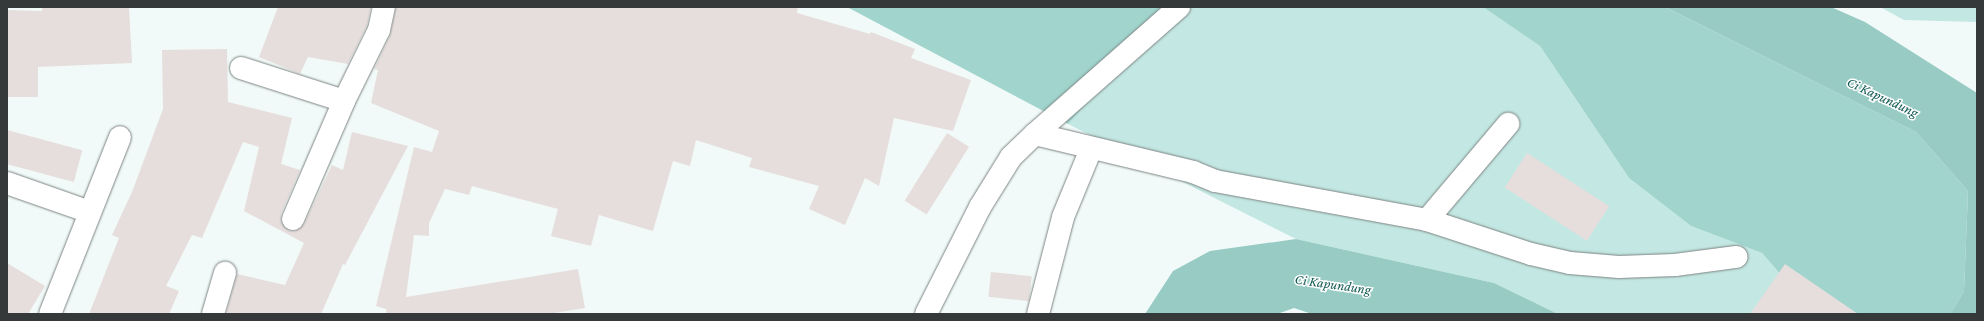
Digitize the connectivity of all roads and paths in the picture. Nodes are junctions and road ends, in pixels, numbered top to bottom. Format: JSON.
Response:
{"nodes":[{"id":1,"x":384,"y":7,"type":"edge"},
{"id":2,"x":1179,"y":7,"type":"edge"},
{"id":3,"x":241,"y":68,"type":"dead end"},
{"id":4,"x":344,"y":101,"type":"junction"},
{"id":5,"x":1508,"y":124,"type":"dead end"},
{"id":6,"x":1035,"y":134,"type":"junction"},
{"id":7,"x":120,"y":137,"type":"dead end"},
{"id":8,"x":1091,"y":149,"type":"junction"},
{"id":9,"x":7,"y":183,"type":"edge"},
{"id":10,"x":90,"y":212,"type":"junction"},
{"id":11,"x":293,"y":219,"type":"dead end"},
{"id":12,"x":1427,"y":220,"type":"junction"},
{"id":13,"x":1736,"y":258,"type":"dead end"},
{"id":14,"x":225,"y":273,"type":"dead end"},
{"id":15,"x":50,"y":314,"type":"edge"},
{"id":16,"x":213,"y":314,"type":"edge"},
{"id":17,"x":926,"y":314,"type":"edge"},
{"id":18,"x":1038,"y":314,"type":"edge"}],
"edges":[{"from":1,"to":4,"type":"street"},
{"from":2,"to":6,"type":"street"},
{"from":3,"to":4,"type":"street"},
{"from":4,"to":11,"type":"street"},
{"from":5,"to":12,"type":"street"},
{"from":6,"to":8,"type":"street"},
{"from":6,"to":17,"type":"street"},
{"from":7,"to":10,"type":"street"},
{"from":8,"to":12,"type":"street"},
{"from":8,"to":18,"type":"street"},
{"from":9,"to":10,"type":"street"},
{"from":10,"to":15,"type":"street"},
{"from":12,"to":13,"type":"street"},
{"from":14,"to":16,"type":"street"}]}
